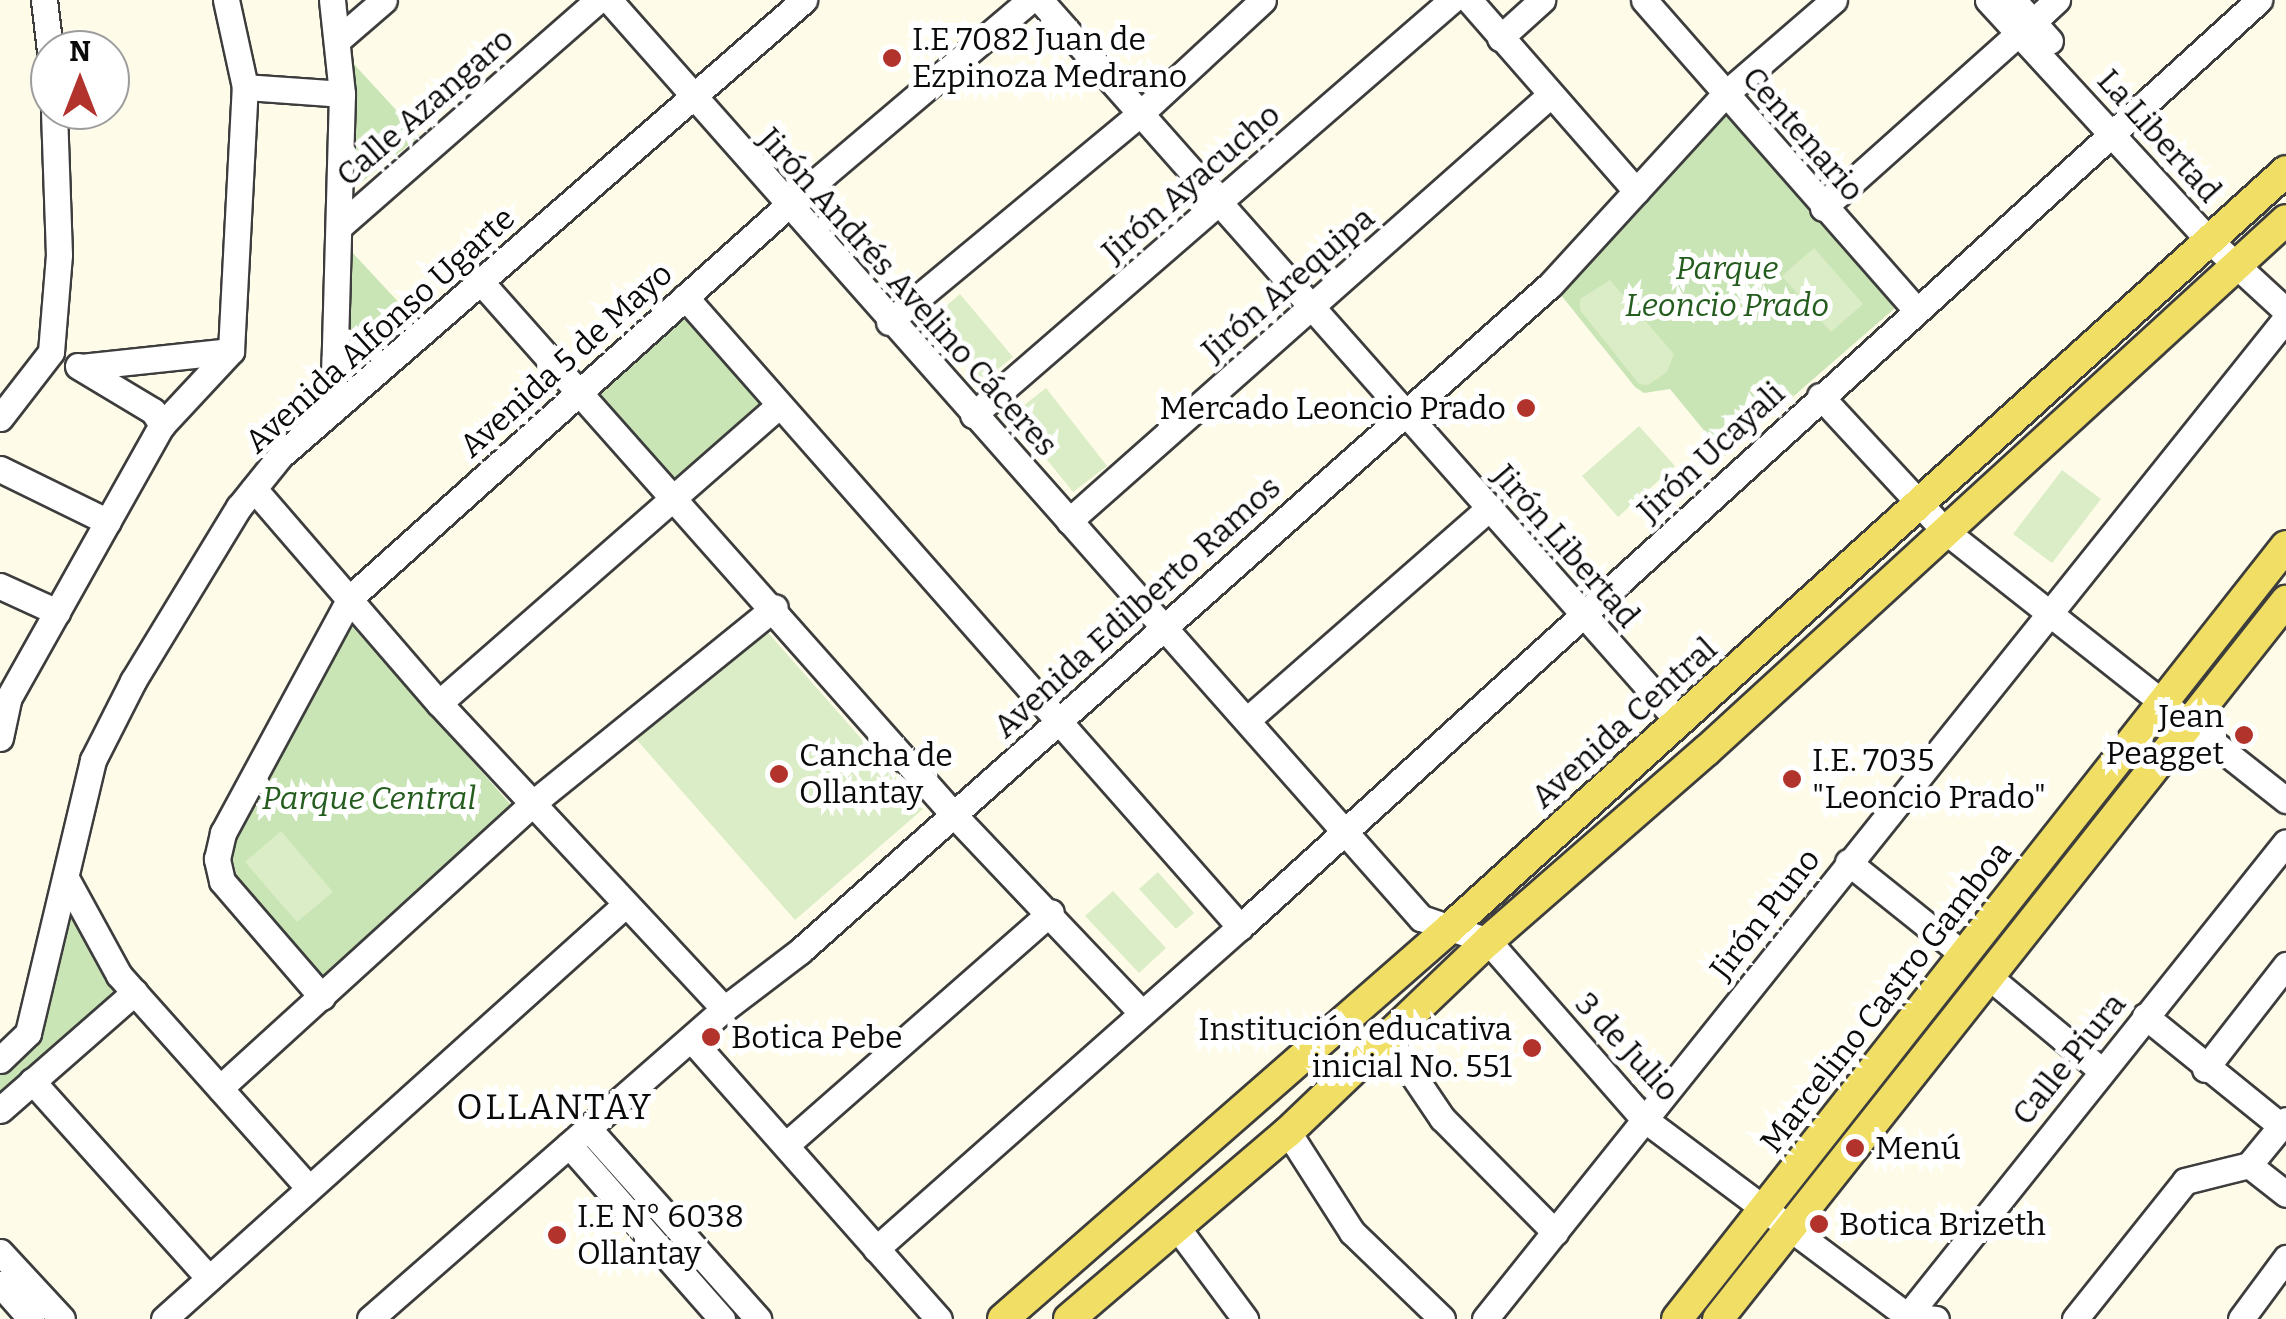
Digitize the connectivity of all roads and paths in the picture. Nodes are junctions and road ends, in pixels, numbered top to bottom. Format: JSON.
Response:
{"nodes":[{"id":1,"x":44,"y":0,"type":"edge"},
{"id":2,"x":226,"y":0,"type":"edge"},
{"id":3,"x":332,"y":0,"type":"edge"},
{"id":4,"x":384,"y":0,"type":"edge"},
{"id":5,"x":598,"y":0,"type":"edge"},
{"id":6,"x":609,"y":0,"type":"edge"},
{"id":7,"x":804,"y":0,"type":"edge"},
{"id":8,"x":1030,"y":0,"type":"edge"},
{"id":9,"x":1040,"y":0,"type":"edge"},
{"id":10,"x":1263,"y":0,"type":"edge"},
{"id":11,"x":1452,"y":0,"type":"edge"},
{"id":12,"x":1469,"y":0,"type":"edge"},
{"id":13,"x":1542,"y":0,"type":"edge"},
{"id":14,"x":1644,"y":0,"type":"edge"},
{"id":15,"x":1834,"y":0,"type":"edge"},
{"id":16,"x":1988,"y":0,"type":"edge"},
{"id":17,"x":2013,"y":0,"type":"edge"},
{"id":18,"x":2056,"y":0,"type":"edge"},
{"id":19,"x":2260,"y":0,"type":"edge"},
{"id":20,"x":2026,"y":28,"type":"junction"},
{"id":21,"x":48,"y":30,"type":"edge"},
{"id":22,"x":340,"y":38,"type":"junction"},
{"id":23,"x":1500,"y":38,"type":"junction"},
{"id":24,"x":245,"y":87,"type":"junction"},
{"id":25,"x":342,"y":94,"type":"junction"},
{"id":26,"x":1724,"y":94,"type":"junction"},
{"id":27,"x":1550,"y":96,"type":"junction"},
{"id":28,"x":694,"y":98,"type":"junction"},
{"id":29,"x":1141,"y":113,"type":"junction"},
{"id":30,"x":2119,"y":129,"type":"junction"},
{"id":31,"x":55,"y":130,"type":"edge"},
{"id":32,"x":2286,"y":172,"type":"edge"},
{"id":33,"x":1636,"y":191,"type":"junction"},
{"id":34,"x":1219,"y":202,"type":"junction"},
{"id":35,"x":786,"y":207,"type":"junction"},
{"id":36,"x":1823,"y":208,"type":"junction"},
{"id":37,"x":2286,"y":220,"type":"edge"},
{"id":38,"x":341,"y":224,"type":"junction"},
{"id":39,"x":2215,"y":235,"type":"junction"},
{"id":40,"x":2240,"y":261,"type":"junction"},
{"id":41,"x":480,"y":281,"type":"junction"},
{"id":42,"x":2286,"y":292,"type":"edge"},
{"id":43,"x":685,"y":296,"type":"junction"},
{"id":44,"x":1312,"y":306,"type":"junction"},
{"id":45,"x":1915,"y":310,"type":"junction"},
{"id":46,"x":2286,"y":314,"type":"edge"},
{"id":47,"x":889,"y":322,"type":"junction"},
{"id":48,"x":232,"y":351,"type":"junction"},
{"id":49,"x":49,"y":358,"type":"junction"},
{"id":50,"x":81,"y":367,"type":"junction"},
{"id":51,"x":580,"y":391,"type":"junction"},
{"id":52,"x":1820,"y":396,"type":"junction"},
{"id":53,"x":780,"y":405,"type":"junction"},
{"id":54,"x":332,"y":410,"type":"junction"},
{"id":55,"x":973,"y":415,"type":"junction"},
{"id":56,"x":1404,"y":415,"type":"junction"},
{"id":57,"x":0,"y":418,"type":"edge"},
{"id":58,"x":162,"y":426,"type":"junction"},
{"id":59,"x":0,"y":469,"type":"edge"},
{"id":60,"x":254,"y":489,"type":"junction"},
{"id":61,"x":674,"y":496,"type":"junction"},
{"id":62,"x":1920,"y":502,"type":"junction"},
{"id":63,"x":1490,"y":507,"type":"junction"},
{"id":64,"x":1069,"y":521,"type":"junction"},
{"id":65,"x":108,"y":522,"type":"junction"},
{"id":66,"x":1944,"y":530,"type":"junction"},
{"id":67,"x":2286,"y":546,"type":"edge"},
{"id":68,"x":0,"y":586,"type":"edge"},
{"id":69,"x":350,"y":598,"type":"junction"},
{"id":70,"x":2286,"y":601,"type":"edge"},
{"id":71,"x":775,"y":607,"type":"junction"},
{"id":72,"x":57,"y":612,"type":"junction"},
{"id":73,"x":2044,"y":613,"type":"junction"},
{"id":74,"x":1582,"y":614,"type":"junction"},
{"id":75,"x":1163,"y":624,"type":"junction"},
{"id":76,"x":4,"y":698,"type":"edge"},
{"id":77,"x":438,"y":702,"type":"junction"},
{"id":78,"x":2161,"y":706,"type":"junction"},
{"id":79,"x":1058,"y":719,"type":"junction"},
{"id":80,"x":1247,"y":720,"type":"junction"},
{"id":81,"x":1678,"y":721,"type":"junction"},
{"id":82,"x":2187,"y":724,"type":"junction"},
{"id":83,"x":0,"y":738,"type":"edge"},
{"id":84,"x":2286,"y":800,"type":"edge"},
{"id":85,"x":532,"y":804,"type":"junction"},
{"id":86,"x":954,"y":815,"type":"junction"},
{"id":87,"x":1345,"y":830,"type":"junction"},
{"id":88,"x":2286,"y":842,"type":"edge"},
{"id":89,"x":1848,"y":862,"type":"junction"},
{"id":90,"x":67,"y":880,"type":"junction"},
{"id":91,"x":626,"y":904,"type":"junction"},
{"id":92,"x":1051,"y":912,"type":"junction"},
{"id":93,"x":1240,"y":927,"type":"junction"},
{"id":94,"x":1449,"y":929,"type":"junction"},
{"id":95,"x":1488,"y":941,"type":"junction"},
{"id":96,"x":1964,"y":955,"type":"junction"},
{"id":97,"x":2286,"y":965,"type":"edge"},
{"id":98,"x":1988,"y":976,"type":"junction"},
{"id":99,"x":134,"y":992,"type":"junction"},
{"id":100,"x":322,"y":997,"type":"junction"},
{"id":101,"x":724,"y":1009,"type":"junction"},
{"id":102,"x":1142,"y":1013,"type":"junction"},
{"id":103,"x":2146,"y":1016,"type":"junction"},
{"id":104,"x":691,"y":1038,"type":"junction"},
{"id":105,"x":1388,"y":1038,"type":"junction"},
{"id":106,"x":0,"y":1060,"type":"edge"},
{"id":107,"x":2204,"y":1069,"type":"junction"},
{"id":108,"x":2102,"y":1070,"type":"junction"},
{"id":109,"x":32,"y":1082,"type":"junction"},
{"id":110,"x":220,"y":1088,"type":"junction"},
{"id":111,"x":0,"y":1110,"type":"edge"},
{"id":112,"x":1644,"y":1119,"type":"junction"},
{"id":113,"x":2283,"y":1123,"type":"edge"},
{"id":114,"x":1288,"y":1132,"type":"junction"},
{"id":115,"x":578,"y":1137,"type":"junction"},
{"id":116,"x":787,"y":1144,"type":"junction"},
{"id":117,"x":2249,"y":1165,"type":"junction"},
{"id":118,"x":309,"y":1188,"type":"junction"},
{"id":119,"x":2286,"y":1194,"type":"edge"},
{"id":120,"x":1777,"y":1218,"type":"junction"},
{"id":121,"x":1176,"y":1226,"type":"junction"},
{"id":122,"x":1555,"y":1232,"type":"junction"},
{"id":123,"x":876,"y":1249,"type":"junction"},
{"id":124,"x":0,"y":1252,"type":"edge"},
{"id":125,"x":2286,"y":1258,"type":"edge"},
{"id":126,"x":209,"y":1278,"type":"junction"},
{"id":127,"x":0,"y":1284,"type":"edge"},
{"id":128,"x":1906,"y":1318,"type":"edge"},
{"id":129,"x":31,"y":1319,"type":"edge"},
{"id":130,"x":62,"y":1319,"type":"edge"},
{"id":131,"x":164,"y":1319,"type":"edge"},
{"id":132,"x":370,"y":1319,"type":"edge"},
{"id":133,"x":722,"y":1319,"type":"edge"},
{"id":134,"x":758,"y":1319,"type":"edge"},
{"id":135,"x":939,"y":1319,"type":"edge"},
{"id":136,"x":1003,"y":1319,"type":"edge"},
{"id":137,"x":1069,"y":1319,"type":"edge"},
{"id":138,"x":1245,"y":1319,"type":"edge"},
{"id":139,"x":1442,"y":1319,"type":"edge"},
{"id":140,"x":1485,"y":1319,"type":"edge"},
{"id":141,"x":1676,"y":1319,"type":"edge"},
{"id":142,"x":1718,"y":1319,"type":"edge"},
{"id":143,"x":1936,"y":1319,"type":"edge"},
{"id":144,"x":2075,"y":1319,"type":"edge"},
{"id":145,"x":2241,"y":1319,"type":"edge"}],
"edges":[{"from":1,"to":21,"type":"street"},
{"from":2,"to":24,"type":"street"},
{"from":3,"to":22,"type":"street"},
{"from":4,"to":22,"type":"street"},
{"from":5,"to":38,"type":"street","name":"Calle Azangaro"},
{"from":6,"to":28,"type":"street","name":"Jirón Andrés Avelino Cáceres"},
{"from":7,"to":28,"type":"street","name":"Avenida Alfonso Ugarte"},
{"from":8,"to":35,"type":"street","name":"Avenida 5 de Mayo"},
{"from":9,"to":29,"type":"street","name":"Jirón Libertad"},
{"from":10,"to":29,"type":"street"},
{"from":11,"to":34,"type":"street","name":"Jirón Ayacucho"},
{"from":12,"to":23,"type":"street"},
{"from":13,"to":23,"type":"street"},
{"from":14,"to":26,"type":"street","name":"Centenario"},
{"from":15,"to":26,"type":"street","name":"Avenida Edilberto Ramos"},
{"from":16,"to":20,"type":"street","name":"La Libertad"},
{"from":17,"to":20,"type":"street","name":"La Libertad"},
{"from":18,"to":20,"type":"street"},
{"from":19,"to":30,"type":"street","name":"Jirón Ucayali"},
{"from":20,"to":30,"type":"street","name":"La Libertad"},
{"from":20,"to":36,"type":"street"},
{"from":22,"to":25,"type":"street"},
{"from":23,"to":27,"type":"street"},
{"from":24,"to":25,"type":"street"},
{"from":24,"to":48,"type":"street"},
{"from":25,"to":38,"type":"street"},
{"from":26,"to":33,"type":"street","name":"Avenida Edilberto Ramos"},
{"from":26,"to":36,"type":"street","name":"Centenario"},
{"from":27,"to":33,"type":"street"},
{"from":27,"to":44,"type":"street","name":"Jirón Arequipa"},
{"from":28,"to":35,"type":"street","name":"Jirón Andrés Avelino Cáceres"},
{"from":28,"to":41,"type":"street","name":"Avenida Alfonso Ugarte"},
{"from":29,"to":34,"type":"street","name":"Jirón Libertad"},
{"from":29,"to":47,"type":"street"},
{"from":30,"to":39,"type":"street","name":"La Libertad"},
{"from":30,"to":45,"type":"street","name":"Jirón Ucayali"},
{"from":31,"to":49,"type":"street"},
{"from":32,"to":39,"type":"main road","name":"Avenida Central"},
{"from":33,"to":56,"type":"street","name":"Avenida Edilberto Ramos"},
{"from":34,"to":44,"type":"street","name":"Jirón Libertad"},
{"from":34,"to":55,"type":"street","name":"Jirón Ayacucho"},
{"from":35,"to":43,"type":"street","name":"Avenida 5 de Mayo"},
{"from":35,"to":47,"type":"street","name":"Jirón Andrés Avelino Cáceres"},
{"from":36,"to":45,"type":"street","name":"Centenario"},
{"from":37,"to":40,"type":"main road"},
{"from":38,"to":54,"type":"street"},
{"from":39,"to":40,"type":"street","name":"La Libertad"},
{"from":39,"to":62,"type":"main road","name":"Avenida Central"},
{"from":40,"to":42,"type":"street","name":"La Libertad"},
{"from":40,"to":46,"type":"street","name":"La Libertad"},
{"from":40,"to":66,"type":"main road"},
{"from":41,"to":51,"type":"street"},
{"from":41,"to":54,"type":"street","name":"Avenida Alfonso Ugarte"},
{"from":43,"to":51,"type":"street","name":"Avenida 5 de Mayo"},
{"from":43,"to":53,"type":"street"},
{"from":44,"to":56,"type":"street","name":"Jirón Libertad"},
{"from":44,"to":64,"type":"street","name":"Jirón Arequipa"},
{"from":45,"to":52,"type":"street","name":"Jirón Ucayali"},
{"from":46,"to":73,"type":"street","name":"Jirón Puno"},
{"from":47,"to":55,"type":"street","name":"Jirón Andrés Avelino Cáceres"},
{"from":48,"to":50,"type":"street"},
{"from":48,"to":58,"type":"street"},
{"from":49,"to":50,"type":"street"},
{"from":49,"to":57,"type":"street"},
{"from":50,"to":58,"type":"street"},
{"from":51,"to":61,"type":"street"},
{"from":51,"to":69,"type":"street","name":"Avenida 5 de Mayo"},
{"from":52,"to":62,"type":"street"},
{"from":52,"to":74,"type":"street","name":"Jirón Ucayali"},
{"from":53,"to":61,"type":"street"},
{"from":53,"to":79,"type":"street"},
{"from":54,"to":60,"type":"street","name":"Avenida Alfonso Ugarte"},
{"from":55,"to":64,"type":"street","name":"Jirón Andrés Avelino Cáceres"},
{"from":56,"to":63,"type":"street","name":"Jirón Libertad"},
{"from":56,"to":75,"type":"street","name":"Avenida Edilberto Ramos"},
{"from":58,"to":65,"type":"street"},
{"from":59,"to":65,"type":"street"},
{"from":60,"to":69,"type":"street"},
{"from":60,"to":90,"type":"street","name":"Avenida Alfonso Ugarte"},
{"from":61,"to":71,"type":"street"},
{"from":61,"to":77,"type":"street"},
{"from":62,"to":66,"type":"street"},
{"from":62,"to":81,"type":"main road","name":"Avenida Central"},
{"from":63,"to":74,"type":"street","name":"Jirón Libertad"},
{"from":63,"to":80,"type":"street"},
{"from":64,"to":75,"type":"street","name":"Jirón Andrés Avelino Cáceres"},
{"from":65,"to":72,"type":"street"},
{"from":66,"to":73,"type":"street"},
{"from":66,"to":95,"type":"main road"},
{"from":67,"to":78,"type":"main road","name":"Marcelino Castro Gamboa"},
{"from":68,"to":72,"type":"street"},
{"from":69,"to":77,"type":"street"},
{"from":69,"to":100,"type":"street","name":"Avenida 5 de Mayo"},
{"from":70,"to":82,"type":"main road","name":"Marcelino Castro Gamboa"},
{"from":71,"to":85,"type":"street"},
{"from":71,"to":86,"type":"street"},
{"from":72,"to":76,"type":"street"},
{"from":73,"to":78,"type":"street"},
{"from":73,"to":89,"type":"street","name":"Jirón Puno"},
{"from":74,"to":81,"type":"street","name":"Jirón Libertad"},
{"from":74,"to":87,"type":"street","name":"Jirón Ucayali"},
{"from":75,"to":79,"type":"street","name":"Avenida Edilberto Ramos"},
{"from":75,"to":80,"type":"street","name":"Jirón Andrés Avelino Cáceres"},
{"from":76,"to":83,"type":"street"},
{"from":77,"to":85,"type":"street"},
{"from":78,"to":82,"type":"street"},
{"from":78,"to":96,"type":"main road","name":"Marcelino Castro Gamboa"},
{"from":79,"to":86,"type":"street","name":"Avenida Edilberto Ramos"},
{"from":79,"to":93,"type":"street"},
{"from":80,"to":87,"type":"street","name":"Jirón Andrés Avelino Cáceres"},
{"from":81,"to":94,"type":"main road","name":"Avenida Central"},
{"from":82,"to":84,"type":"street"},
{"from":82,"to":98,"type":"main road","name":"Marcelino Castro Gamboa"},
{"from":85,"to":91,"type":"street"},
{"from":85,"to":100,"type":"street"},
{"from":86,"to":92,"type":"street"},
{"from":86,"to":101,"type":"street","name":"Avenida Edilberto Ramos"},
{"from":87,"to":93,"type":"street","name":"Jirón Ucayali"},
{"from":87,"to":94,"type":"street","name":"Jirón Andrés Avelino Cáceres"},
{"from":88,"to":103,"type":"street","name":"Calle Piura"},
{"from":89,"to":96,"type":"street"},
{"from":89,"to":112,"type":"street","name":"Jirón Puno"},
{"from":90,"to":99,"type":"street"},
{"from":90,"to":106,"type":"street","name":"Avenida Alfonso Ugarte"},
{"from":91,"to":101,"type":"street"},
{"from":91,"to":118,"type":"street"},
{"from":92,"to":102,"type":"street"},
{"from":92,"to":116,"type":"street"},
{"from":93,"to":102,"type":"street","name":"Jirón Ucayali"},
{"from":94,"to":95,"type":"street"},
{"from":94,"to":136,"type":"main road","name":"Avenida Central"},
{"from":95,"to":105,"type":"main road"},
{"from":95,"to":112,"type":"street","name":"3 de Julio"},
{"from":96,"to":120,"type":"main road","name":"Marcelino Castro Gamboa"},
{"from":97,"to":107,"type":"street"},
{"from":98,"to":108,"type":"street"},
{"from":98,"to":120,"type":"main road","name":"Marcelino Castro Gamboa"},
{"from":99,"to":109,"type":"street"},
{"from":99,"to":110,"type":"street"},
{"from":100,"to":110,"type":"street"},
{"from":101,"to":104,"type":"street","name":"Avenida Edilberto Ramos"},
{"from":102,"to":123,"type":"street","name":"Jirón Ucayali"},
{"from":103,"to":107,"type":"street"},
{"from":103,"to":108,"type":"street","name":"Calle Piura"},
{"from":104,"to":115,"type":"street","name":"Avenida Edilberto Ramos"},
{"from":104,"to":116,"type":"street"},
{"from":105,"to":114,"type":"main road"},
{"from":105,"to":122,"type":"street"},
{"from":107,"to":113,"type":"street"},
{"from":108,"to":128,"type":"street","name":"Calle Piura"},
{"from":109,"to":111,"type":"street"},
{"from":109,"to":126,"type":"street"},
{"from":110,"to":118,"type":"street"},
{"from":112,"to":120,"type":"street","name":"3 de Julio"},
{"from":112,"to":122,"type":"street","name":"Jirón Puno"},
{"from":113,"to":117,"type":"street"},
{"from":114,"to":121,"type":"main road"},
{"from":114,"to":139,"type":"street"},
{"from":115,"to":132,"type":"street","name":"Avenida Edilberto Ramos"},
{"from":115,"to":133,"type":"street"},
{"from":115,"to":134,"type":"street"},
{"from":116,"to":123,"type":"street"},
{"from":117,"to":119,"type":"street"},
{"from":117,"to":144,"type":"street"},
{"from":118,"to":126,"type":"street"},
{"from":120,"to":128,"type":"street","name":"3 de Julio"},
{"from":120,"to":141,"type":"main road"},
{"from":120,"to":142,"type":"main road"},
{"from":121,"to":137,"type":"main road"},
{"from":121,"to":138,"type":"street"},
{"from":122,"to":140,"type":"street","name":"Jirón Puno"},
{"from":123,"to":135,"type":"street"},
{"from":124,"to":130,"type":"street"},
{"from":125,"to":145,"type":"street"},
{"from":126,"to":131,"type":"street"},
{"from":127,"to":129,"type":"street"},
{"from":128,"to":143,"type":"street"}]}
